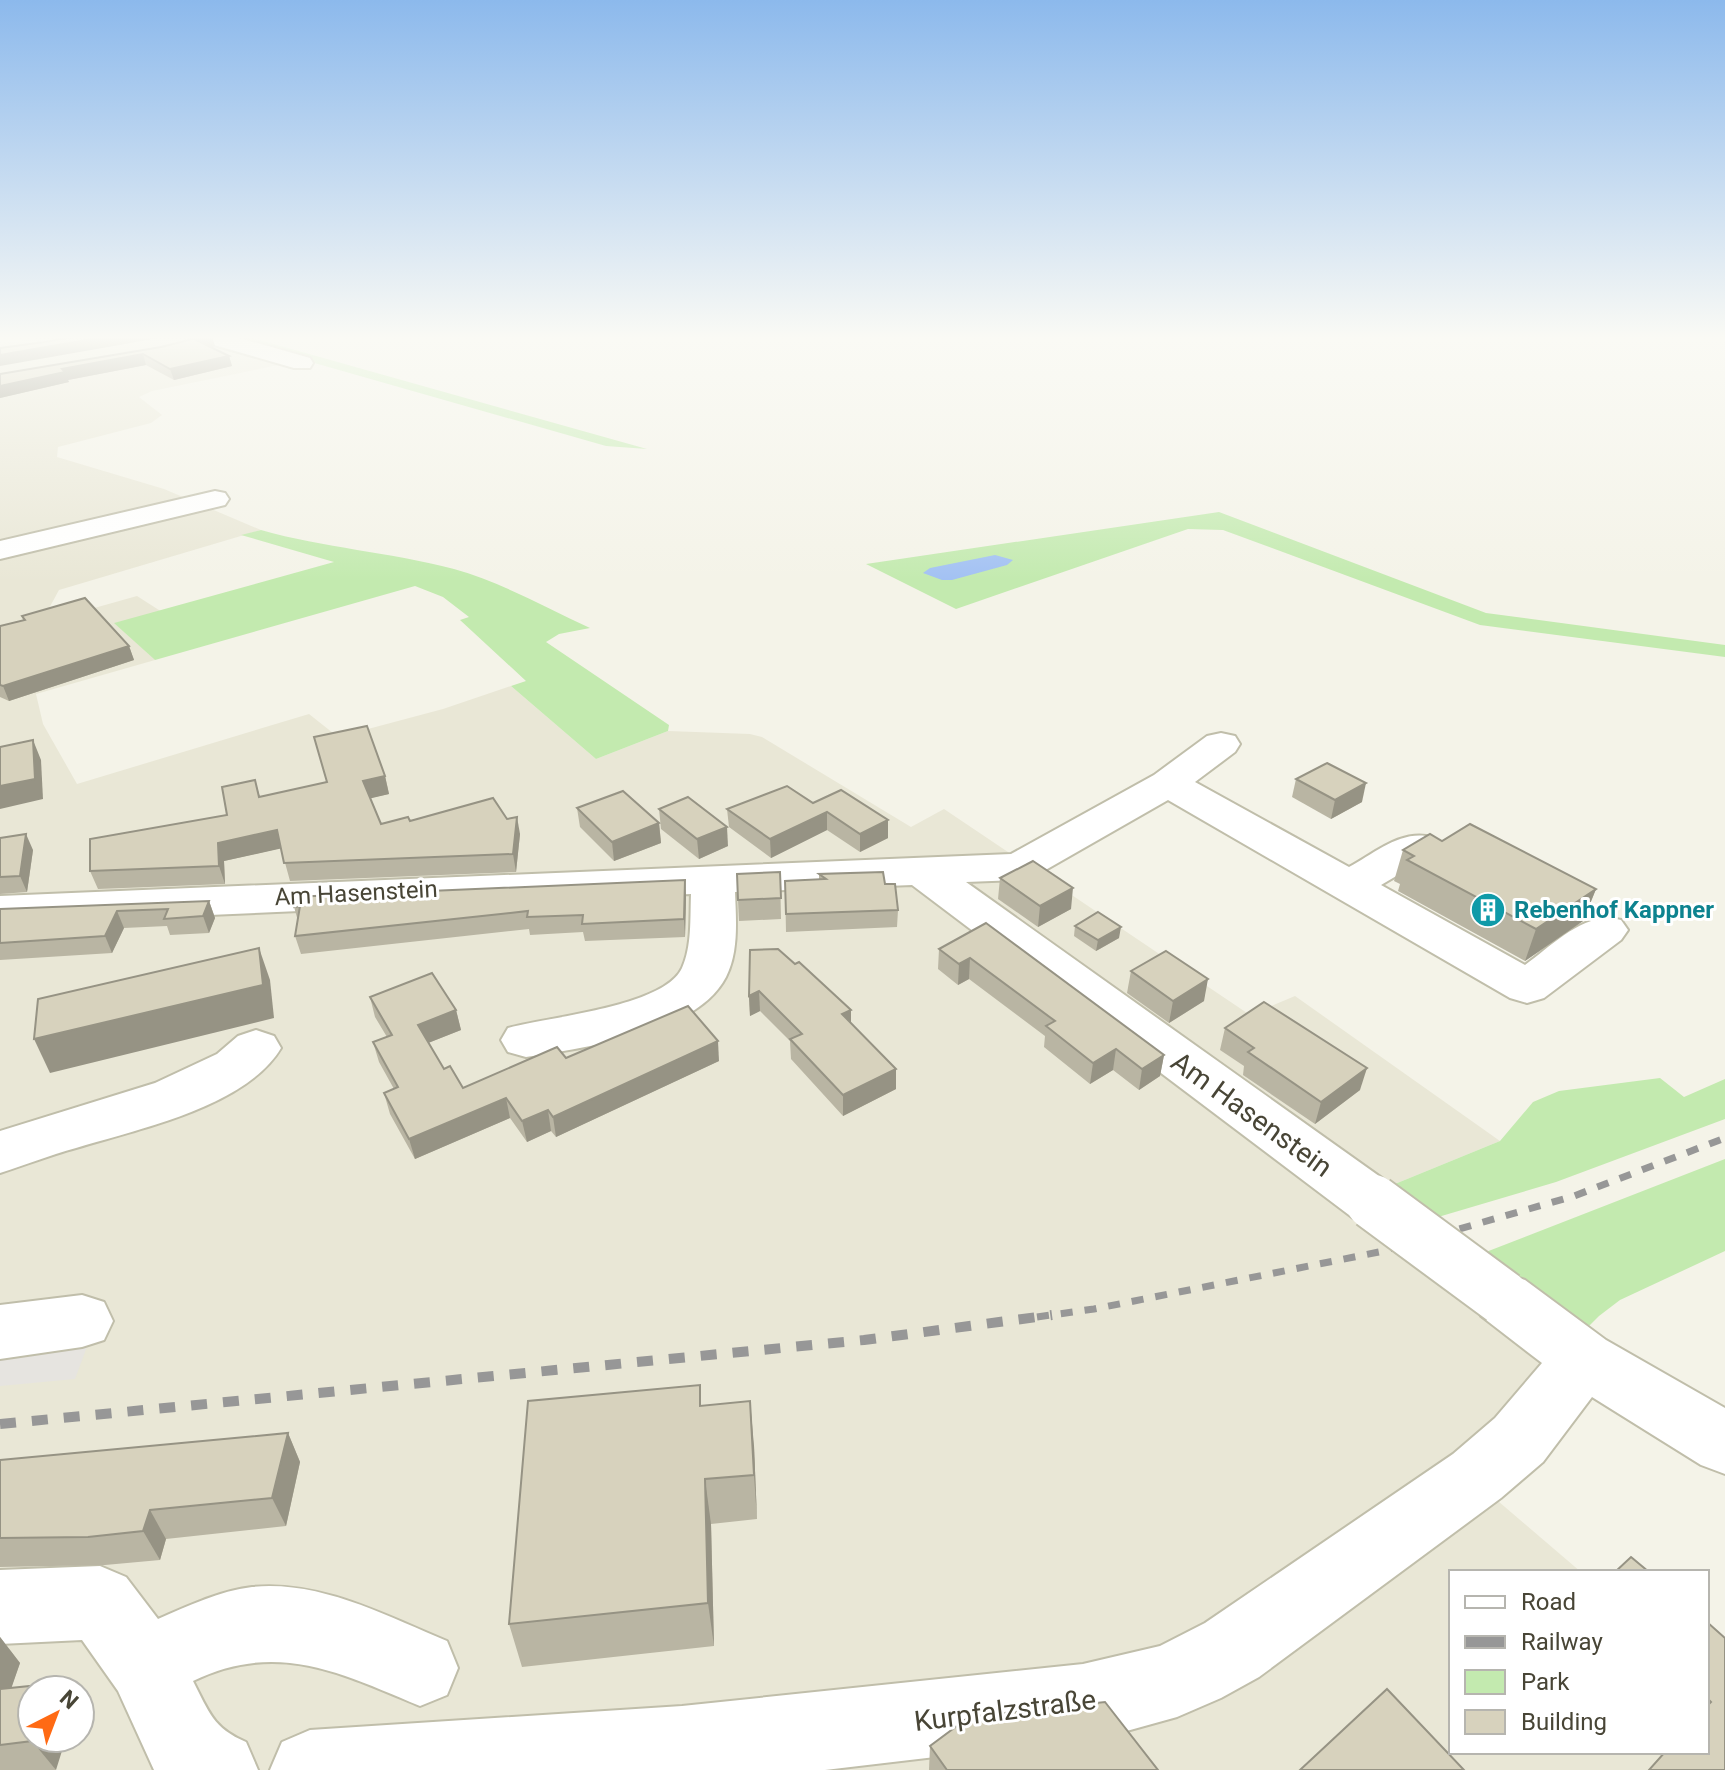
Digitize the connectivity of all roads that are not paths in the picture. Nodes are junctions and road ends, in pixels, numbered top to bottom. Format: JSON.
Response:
{"nodes":[{"id":1,"x":137,"y":489,"type":"dead end"},
{"id":2,"x":108,"y":496,"type":"dead end"},
{"id":3,"x":215,"y":499,"type":"dead end"},
{"id":4,"x":0,"y":550,"type":"edge"},
{"id":5,"x":1221,"y":744,"type":"dead end"},
{"id":6,"x":1168,"y":783,"type":"junction"},
{"id":7,"x":1417,"y":846,"type":"edge"},
{"id":8,"x":920,"y":870,"type":"junction"},
{"id":9,"x":713,"y":878,"type":"junction"},
{"id":10,"x":1349,"y":886,"type":"junction"},
{"id":11,"x":0,"y":910,"type":"edge"},
{"id":12,"x":1605,"y":930,"type":"dead end"},
{"id":13,"x":526,"y":1040,"type":"dead end"},
{"id":14,"x":256,"y":1048,"type":"dead end"},
{"id":15,"x":0,"y":1152,"type":"edge"},
{"id":16,"x":82,"y":1321,"type":"dead end"},
{"id":17,"x":0,"y":1332,"type":"edge"},
{"id":18,"x":1584,"y":1359,"type":"junction"},
{"id":19,"x":1725,"y":1443,"type":"edge"},
{"id":20,"x":0,"y":1607,"type":"edge"},
{"id":21,"x":145,"y":1664,"type":"junction"},
{"id":22,"x":420,"y":1668,"type":"dead end"},
{"id":23,"x":207,"y":1769,"type":"edge"},
{"id":24,"x":310,"y":1770,"type":"edge"}],
"edges":[{"from":1,"to":2,"type":"street"},
{"from":3,"to":4,"type":"street"},
{"from":5,"to":6,"type":"street","name":"Am Hasenstein"},
{"from":6,"to":8,"type":"street","name":"Am Hasenstein"},
{"from":6,"to":10,"type":"street"},
{"from":7,"to":10,"type":"street"},
{"from":8,"to":9,"type":"street","name":"Am Hasenstein"},
{"from":8,"to":18,"type":"street","name":"Am Hasenstein","bridge":true},
{"from":9,"to":11,"type":"street","name":"Am Hasenstein"},
{"from":9,"to":13,"type":"street"},
{"from":10,"to":12,"type":"street"},
{"from":14,"to":15,"type":"street"},
{"from":16,"to":17,"type":"street"},
{"from":18,"to":19,"type":"street","name":"Am Hasenstein"},
{"from":18,"to":24,"type":"street","name":"Kurpfalzstraße"},
{"from":20,"to":21,"type":"street"},
{"from":21,"to":22,"type":"street"},
{"from":21,"to":23,"type":"street"}]}
